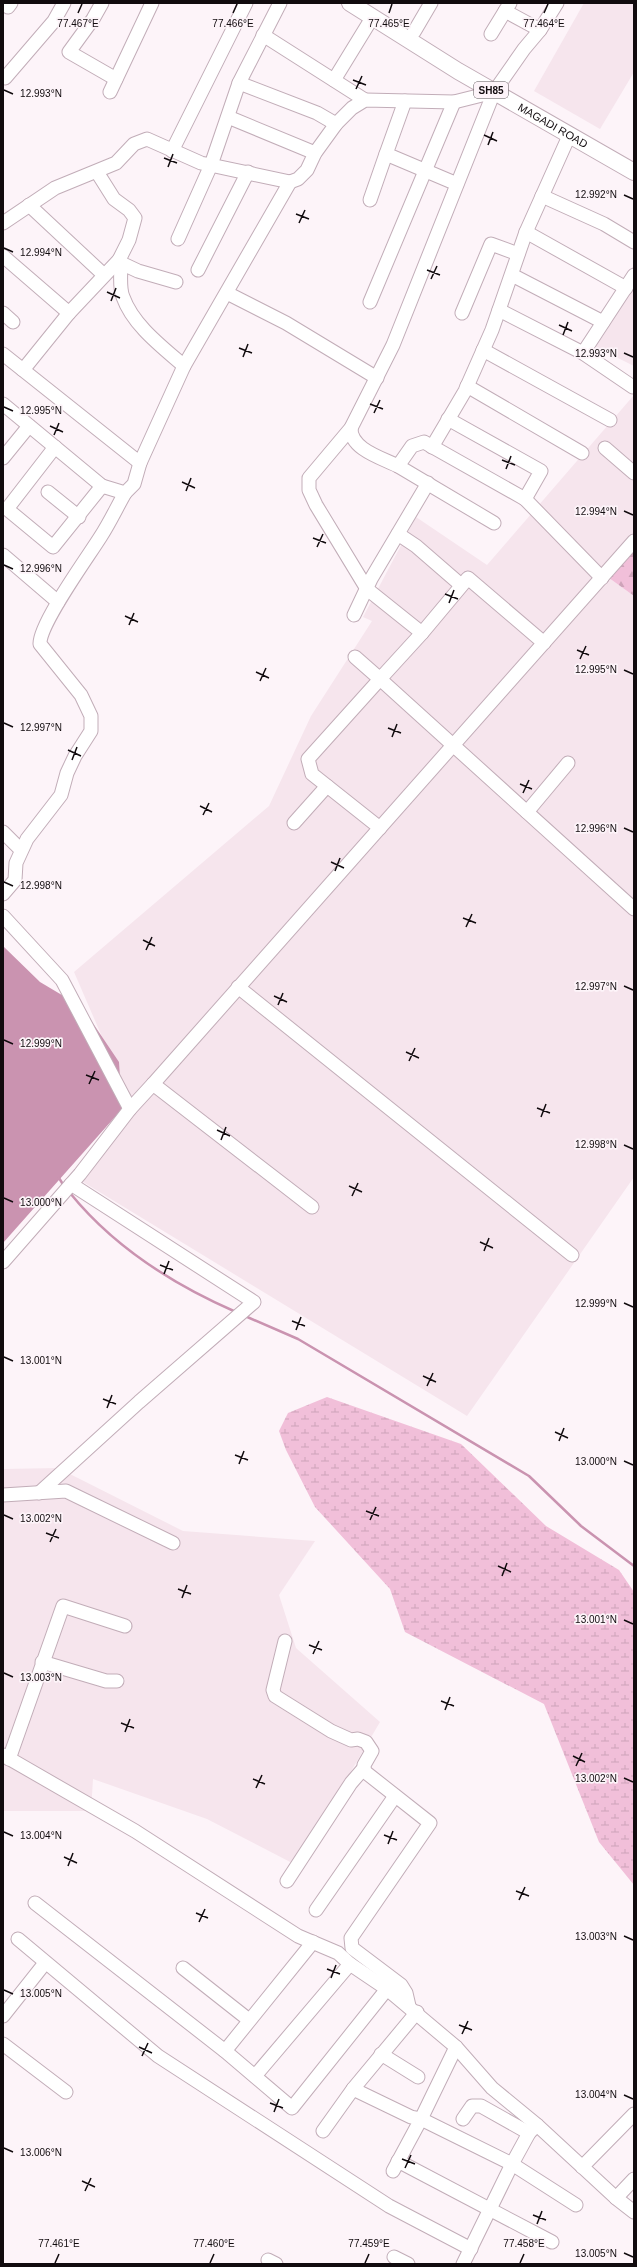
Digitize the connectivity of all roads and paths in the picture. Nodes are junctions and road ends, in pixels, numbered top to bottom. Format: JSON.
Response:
{"nodes":[{"id":1,"x":64,"y":3,"type":"edge"},
{"id":2,"x":102,"y":3,"type":"edge"},
{"id":3,"x":152,"y":3,"type":"edge"},
{"id":4,"x":246,"y":3,"type":"edge"},
{"id":5,"x":280,"y":3,"type":"edge"},
{"id":6,"x":350,"y":3,"type":"edge"},
{"id":7,"x":431,"y":3,"type":"edge"},
{"id":8,"x":557,"y":3,"type":"edge"},
{"id":9,"x":507,"y":7,"type":"edge"},
{"id":10,"x":370,"y":10,"type":"edge"},
{"id":11,"x":540,"y":30,"type":"junction"},
{"id":12,"x":414,"y":32,"type":"junction"},
{"id":13,"x":491,"y":34,"type":"dead end"},
{"id":14,"x":263,"y":35,"type":"junction"},
{"id":15,"x":5,"y":78,"type":"dead end"},
{"id":16,"x":116,"y":79,"type":"junction"},
{"id":17,"x":334,"y":80,"type":"junction"},
{"id":18,"x":239,"y":83,"type":"junction"},
{"id":19,"x":496,"y":88,"type":"junction"},
{"id":20,"x":110,"y":92,"type":"dead end"},
{"id":21,"x":365,"y":100,"type":"junction"},
{"id":22,"x":405,"y":101,"type":"junction"},
{"id":23,"x":454,"y":102,"type":"junction"},
{"id":24,"x":228,"y":118,"type":"junction"},
{"id":25,"x":336,"y":124,"type":"junction"},
{"id":26,"x":570,"y":136,"type":"junction"},
{"id":27,"x":172,"y":151,"type":"junction"},
{"id":28,"x":315,"y":153,"type":"junction"},
{"id":29,"x":386,"y":154,"type":"junction"},
{"id":30,"x":634,"y":161,"type":"edge"},
{"id":31,"x":211,"y":165,"type":"junction"},
{"id":32,"x":425,"y":171,"type":"junction"},
{"id":33,"x":97,"y":172,"type":"junction"},
{"id":34,"x":248,"y":172,"type":"junction"},
{"id":35,"x":634,"y":172,"type":"edge"},
{"id":36,"x":290,"y":182,"type":"junction"},
{"id":37,"x":457,"y":184,"type":"junction"},
{"id":38,"x":542,"y":196,"type":"junction"},
{"id":39,"x":370,"y":200,"type":"dead end"},
{"id":40,"x":29,"y":205,"type":"junction"},
{"id":41,"x":6,"y":217,"type":"edge"},
{"id":42,"x":526,"y":232,"type":"junction"},
{"id":43,"x":178,"y":239,"type":"dead end"},
{"id":44,"x":634,"y":242,"type":"edge"},
{"id":45,"x":518,"y":254,"type":"junction"},
{"id":46,"x":3,"y":256,"type":"edge"},
{"id":47,"x":120,"y":262,"type":"junction"},
{"id":48,"x":198,"y":270,"type":"dead end"},
{"id":49,"x":104,"y":275,"type":"junction"},
{"id":50,"x":512,"y":275,"type":"junction"},
{"id":51,"x":634,"y":275,"type":"edge"},
{"id":52,"x":176,"y":282,"type":"dead end"},
{"id":53,"x":626,"y":288,"type":"junction"},
{"id":54,"x":227,"y":293,"type":"junction"},
{"id":55,"x":370,"y":302,"type":"dead end"},
{"id":56,"x":499,"y":310,"type":"junction"},
{"id":57,"x":3,"y":312,"type":"edge"},
{"id":58,"x":69,"y":313,"type":"junction"},
{"id":59,"x":462,"y":313,"type":"dead end"},
{"id":60,"x":13,"y":322,"type":"dead end"},
{"id":61,"x":603,"y":322,"type":"junction"},
{"id":62,"x":483,"y":350,"type":"junction"},
{"id":63,"x":583,"y":353,"type":"junction"},
{"id":64,"x":3,"y":354,"type":"edge"},
{"id":65,"x":184,"y":366,"type":"junction"},
{"id":66,"x":23,"y":370,"type":"junction"},
{"id":67,"x":377,"y":378,"type":"junction"},
{"id":68,"x":467,"y":386,"type":"junction"},
{"id":69,"x":633,"y":387,"type":"dead end"},
{"id":70,"x":3,"y":404,"type":"edge"},
{"id":71,"x":448,"y":419,"type":"junction"},
{"id":72,"x":610,"y":420,"type":"dead end"},
{"id":73,"x":29,"y":426,"type":"junction"},
{"id":74,"x":351,"y":428,"type":"junction"},
{"id":75,"x":55,"y":447,"type":"junction"},
{"id":76,"x":432,"y":447,"type":"junction"},
{"id":77,"x":605,"y":448,"type":"dead end"},
{"id":78,"x":582,"y":453,"type":"dead end"},
{"id":79,"x":3,"y":458,"type":"edge"},
{"id":80,"x":140,"y":463,"type":"junction"},
{"id":81,"x":398,"y":466,"type":"junction"},
{"id":82,"x":634,"y":473,"type":"edge"},
{"id":83,"x":428,"y":483,"type":"junction"},
{"id":84,"x":102,"y":486,"type":"junction"},
{"id":85,"x":48,"y":492,"type":"dead end"},
{"id":86,"x":125,"y":493,"type":"junction"},
{"id":87,"x":525,"y":499,"type":"junction"},
{"id":88,"x":79,"y":517,"type":"junction"},
{"id":89,"x":494,"y":523,"type":"dead end"},
{"id":90,"x":398,"y":534,"type":"junction"},
{"id":91,"x":634,"y":541,"type":"edge"},
{"id":92,"x":5,"y":561,"type":"edge"},
{"id":93,"x":602,"y":578,"type":"junction"},
{"id":94,"x":461,"y":585,"type":"junction"},
{"id":95,"x":367,"y":589,"type":"junction"},
{"id":96,"x":58,"y":602,"type":"junction"},
{"id":97,"x":354,"y":615,"type":"dead end"},
{"id":98,"x":422,"y":633,"type":"junction"},
{"id":99,"x":544,"y":643,"type":"junction"},
{"id":100,"x":356,"y":657,"type":"dead end"},
{"id":101,"x":380,"y":679,"type":"junction"},
{"id":102,"x":453,"y":746,"type":"junction"},
{"id":103,"x":568,"y":763,"type":"dead end"},
{"id":104,"x":327,"y":786,"type":"junction"},
{"id":105,"x":527,"y":812,"type":"junction"},
{"id":106,"x":294,"y":823,"type":"dead end"},
{"id":107,"x":380,"y":828,"type":"junction"},
{"id":108,"x":3,"y":832,"type":"edge"},
{"id":109,"x":21,"y":850,"type":"junction"},
{"id":110,"x":3,"y":894,"type":"edge"},
{"id":111,"x":634,"y":909,"type":"edge"},
{"id":112,"x":3,"y":916,"type":"edge"},
{"id":113,"x":238,"y":987,"type":"junction"},
{"id":114,"x":153,"y":1084,"type":"junction"},
{"id":115,"x":130,"y":1109,"type":"junction"},
{"id":116,"x":67,"y":1189,"type":"junction"},
{"id":117,"x":312,"y":1207,"type":"dead end"},
{"id":118,"x":572,"y":1255,"type":"dead end"},
{"id":119,"x":3,"y":1262,"type":"edge"},
{"id":120,"x":39,"y":1493,"type":"junction"},
{"id":121,"x":3,"y":1495,"type":"edge"},
{"id":122,"x":173,"y":1543,"type":"dead end"},
{"id":123,"x":125,"y":1626,"type":"dead end"},
{"id":124,"x":285,"y":1641,"type":"dead end"},
{"id":125,"x":42,"y":1662,"type":"junction"},
{"id":126,"x":117,"y":1681,"type":"dead end"},
{"id":127,"x":6,"y":1757,"type":"edge"},
{"id":128,"x":364,"y":1768,"type":"junction"},
{"id":129,"x":396,"y":1796,"type":"junction"},
{"id":130,"x":287,"y":1881,"type":"dead end"},
{"id":131,"x":35,"y":1902,"type":"dead end"},
{"id":132,"x":316,"y":1910,"type":"dead end"},
{"id":133,"x":18,"y":1939,"type":"dead end"},
{"id":134,"x":314,"y":1942,"type":"junction"},
{"id":135,"x":45,"y":1962,"type":"junction"},
{"id":136,"x":350,"y":1964,"type":"junction"},
{"id":137,"x":183,"y":1968,"type":"dead end"},
{"id":138,"x":388,"y":1989,"type":"junction"},
{"id":139,"x":413,"y":2009,"type":"junction"},
{"id":140,"x":3,"y":2016,"type":"edge"},
{"id":141,"x":249,"y":2020,"type":"junction"},
{"id":142,"x":3,"y":2044,"type":"edge"},
{"id":143,"x":456,"y":2047,"type":"junction"},
{"id":144,"x":225,"y":2050,"type":"junction"},
{"id":145,"x":381,"y":2054,"type":"junction"},
{"id":146,"x":255,"y":2076,"type":"junction"},
{"id":147,"x":418,"y":2077,"type":"dead end"},
{"id":148,"x":353,"y":2089,"type":"junction"},
{"id":149,"x":66,"y":2092,"type":"dead end"},
{"id":150,"x":634,"y":2114,"type":"edge"},
{"id":151,"x":421,"y":2119,"type":"junction"},
{"id":152,"x":463,"y":2119,"type":"dead end"},
{"id":153,"x":533,"y":2129,"type":"junction"},
{"id":154,"x":323,"y":2131,"type":"dead end"},
{"id":155,"x":512,"y":2164,"type":"junction"},
{"id":156,"x":582,"y":2167,"type":"junction"},
{"id":157,"x":634,"y":2179,"type":"edge"},
{"id":158,"x":616,"y":2198,"type":"junction"},
{"id":159,"x":576,"y":2205,"type":"dead end"},
{"id":160,"x":491,"y":2210,"type":"junction"},
{"id":161,"x":634,"y":2212,"type":"edge"},
{"id":162,"x":552,"y":2242,"type":"dead end"},
{"id":163,"x":471,"y":2249,"type":"junction"},
{"id":164,"x":394,"y":2257,"type":"dead end"},
{"id":165,"x":408,"y":2264,"type":"edge"},
{"id":166,"x":463,"y":2264,"type":"edge"}],
"edges":[{"from":1,"to":15,"type":"street"},
{"from":2,"to":16,"type":"street"},
{"from":3,"to":16,"type":"street"},
{"from":4,"to":27,"type":"street"},
{"from":5,"to":14,"type":"street"},
{"from":6,"to":10,"type":"main road","name":"MAGADI ROAD","number":"SH85"},
{"from":7,"to":12,"type":"street"},
{"from":8,"to":11,"type":"street"},
{"from":9,"to":11,"type":"street"},
{"from":9,"to":13,"type":"street"},
{"from":10,"to":12,"type":"main road","name":"MAGADI ROAD","number":"SH85"},
{"from":10,"to":17,"type":"street"},
{"from":10,"to":19,"type":"main road","name":"MAGADI ROAD","number":"SH85"},
{"from":11,"to":19,"type":"street"},
{"from":12,"to":19,"type":"main road","name":"MAGADI ROAD","number":"SH85"},
{"from":14,"to":17,"type":"street"},
{"from":14,"to":18,"type":"street"},
{"from":16,"to":20,"type":"street"},
{"from":17,"to":21,"type":"street"},
{"from":18,"to":24,"type":"street"},
{"from":18,"to":25,"type":"street"},
{"from":19,"to":23,"type":"street"},
{"from":19,"to":26,"type":"main road","name":"MAGADI ROAD","number":"SH85"},
{"from":19,"to":30,"type":"main road","name":"MAGADI ROAD","number":"SH85"},
{"from":19,"to":37,"type":"street"},
{"from":21,"to":22,"type":"street"},
{"from":21,"to":25,"type":"street"},
{"from":22,"to":23,"type":"street"},
{"from":22,"to":29,"type":"street"},
{"from":23,"to":32,"type":"street"},
{"from":24,"to":28,"type":"street"},
{"from":24,"to":31,"type":"street"},
{"from":25,"to":28,"type":"street"},
{"from":26,"to":35,"type":"main road","name":"MAGADI ROAD","number":"SH85"},
{"from":26,"to":38,"type":"street"},
{"from":27,"to":31,"type":"street"},
{"from":27,"to":33,"type":"street"},
{"from":28,"to":36,"type":"street"},
{"from":29,"to":32,"type":"street"},
{"from":29,"to":39,"type":"street"},
{"from":31,"to":34,"type":"street"},
{"from":31,"to":43,"type":"street"},
{"from":32,"to":37,"type":"street"},
{"from":32,"to":55,"type":"street"},
{"from":33,"to":40,"type":"street"},
{"from":33,"to":47,"type":"street"},
{"from":34,"to":36,"type":"street"},
{"from":34,"to":48,"type":"street"},
{"from":36,"to":54,"type":"street"},
{"from":37,"to":67,"type":"street"},
{"from":38,"to":42,"type":"street"},
{"from":38,"to":44,"type":"street"},
{"from":40,"to":41,"type":"street"},
{"from":40,"to":49,"type":"street"},
{"from":42,"to":45,"type":"street"},
{"from":42,"to":53,"type":"street"},
{"from":45,"to":50,"type":"street"},
{"from":45,"to":59,"type":"street"},
{"from":46,"to":58,"type":"street"},
{"from":47,"to":49,"type":"street"},
{"from":47,"to":52,"type":"street"},
{"from":47,"to":65,"type":"street"},
{"from":49,"to":58,"type":"street"},
{"from":50,"to":56,"type":"street"},
{"from":50,"to":61,"type":"street"},
{"from":51,"to":53,"type":"street"},
{"from":53,"to":61,"type":"street"},
{"from":54,"to":65,"type":"street"},
{"from":54,"to":67,"type":"street"},
{"from":56,"to":62,"type":"street"},
{"from":56,"to":63,"type":"street"},
{"from":57,"to":60,"type":"street"},
{"from":58,"to":66,"type":"street"},
{"from":61,"to":63,"type":"street"},
{"from":62,"to":68,"type":"street"},
{"from":62,"to":72,"type":"street"},
{"from":63,"to":69,"type":"street"},
{"from":64,"to":66,"type":"street"},
{"from":65,"to":80,"type":"street"},
{"from":66,"to":80,"type":"street"},
{"from":67,"to":74,"type":"street"},
{"from":68,"to":71,"type":"street"},
{"from":68,"to":78,"type":"street"},
{"from":70,"to":73,"type":"street"},
{"from":71,"to":76,"type":"street"},
{"from":71,"to":87,"type":"street"},
{"from":73,"to":75,"type":"street"},
{"from":73,"to":79,"type":"street"},
{"from":74,"to":81,"type":"street"},
{"from":74,"to":95,"type":"street"},
{"from":75,"to":84,"type":"street"},
{"from":75,"to":88,"type":"street"},
{"from":76,"to":81,"type":"street"},
{"from":76,"to":87,"type":"street"},
{"from":77,"to":82,"type":"street"},
{"from":80,"to":86,"type":"street"},
{"from":81,"to":83,"type":"street"},
{"from":83,"to":89,"type":"street"},
{"from":83,"to":90,"type":"street"},
{"from":84,"to":86,"type":"street"},
{"from":84,"to":88,"type":"street"},
{"from":85,"to":88,"type":"street"},
{"from":86,"to":96,"type":"street"},
{"from":87,"to":93,"type":"street"},
{"from":90,"to":94,"type":"street"},
{"from":90,"to":95,"type":"street"},
{"from":91,"to":93,"type":"street"},
{"from":92,"to":96,"type":"street"},
{"from":93,"to":99,"type":"street"},
{"from":94,"to":98,"type":"street"},
{"from":94,"to":99,"type":"street"},
{"from":95,"to":97,"type":"street"},
{"from":95,"to":98,"type":"street"},
{"from":96,"to":109,"type":"street"},
{"from":98,"to":101,"type":"street"},
{"from":99,"to":102,"type":"street"},
{"from":100,"to":101,"type":"street"},
{"from":101,"to":102,"type":"street"},
{"from":101,"to":104,"type":"street"},
{"from":102,"to":105,"type":"street"},
{"from":102,"to":107,"type":"street"},
{"from":103,"to":105,"type":"street"},
{"from":104,"to":106,"type":"street"},
{"from":104,"to":107,"type":"street"},
{"from":105,"to":111,"type":"street"},
{"from":107,"to":113,"type":"street"},
{"from":108,"to":109,"type":"street"},
{"from":109,"to":110,"type":"street"},
{"from":112,"to":115,"type":"street"},
{"from":113,"to":114,"type":"street"},
{"from":113,"to":118,"type":"street"},
{"from":114,"to":115,"type":"street"},
{"from":114,"to":117,"type":"street"},
{"from":115,"to":116,"type":"street"},
{"from":116,"to":119,"type":"street"},
{"from":116,"to":120,"type":"street"},
{"from":120,"to":121,"type":"street"},
{"from":120,"to":122,"type":"street"},
{"from":123,"to":125,"type":"street"},
{"from":124,"to":128,"type":"street"},
{"from":125,"to":126,"type":"street"},
{"from":125,"to":127,"type":"street"},
{"from":127,"to":134,"type":"street"},
{"from":128,"to":129,"type":"street"},
{"from":128,"to":130,"type":"street"},
{"from":129,"to":132,"type":"street"},
{"from":129,"to":139,"type":"street"},
{"from":131,"to":144,"type":"street"},
{"from":133,"to":135,"type":"street"},
{"from":134,"to":136,"type":"street"},
{"from":134,"to":141,"type":"street"},
{"from":135,"to":140,"type":"street"},
{"from":135,"to":163,"type":"street"},
{"from":136,"to":138,"type":"street"},
{"from":136,"to":146,"type":"street"},
{"from":137,"to":141,"type":"street"},
{"from":138,"to":139,"type":"street"},
{"from":138,"to":146,"type":"street"},
{"from":139,"to":143,"type":"street"},
{"from":139,"to":145,"type":"street"},
{"from":141,"to":144,"type":"street"},
{"from":142,"to":149,"type":"street"},
{"from":143,"to":151,"type":"street"},
{"from":143,"to":153,"type":"street"},
{"from":144,"to":146,"type":"street"},
{"from":145,"to":147,"type":"street"},
{"from":145,"to":148,"type":"street"},
{"from":148,"to":151,"type":"street"},
{"from":148,"to":154,"type":"street"},
{"from":150,"to":156,"type":"street"},
{"from":151,"to":155,"type":"street"},
{"from":151,"to":160,"type":"street"},
{"from":152,"to":153,"type":"street"},
{"from":153,"to":155,"type":"street"},
{"from":153,"to":156,"type":"street"},
{"from":155,"to":159,"type":"street"},
{"from":155,"to":160,"type":"street"},
{"from":156,"to":158,"type":"street"},
{"from":157,"to":158,"type":"street"},
{"from":158,"to":161,"type":"street"},
{"from":160,"to":162,"type":"street"},
{"from":160,"to":163,"type":"street"},
{"from":163,"to":166,"type":"street"},
{"from":164,"to":165,"type":"street"}]}
